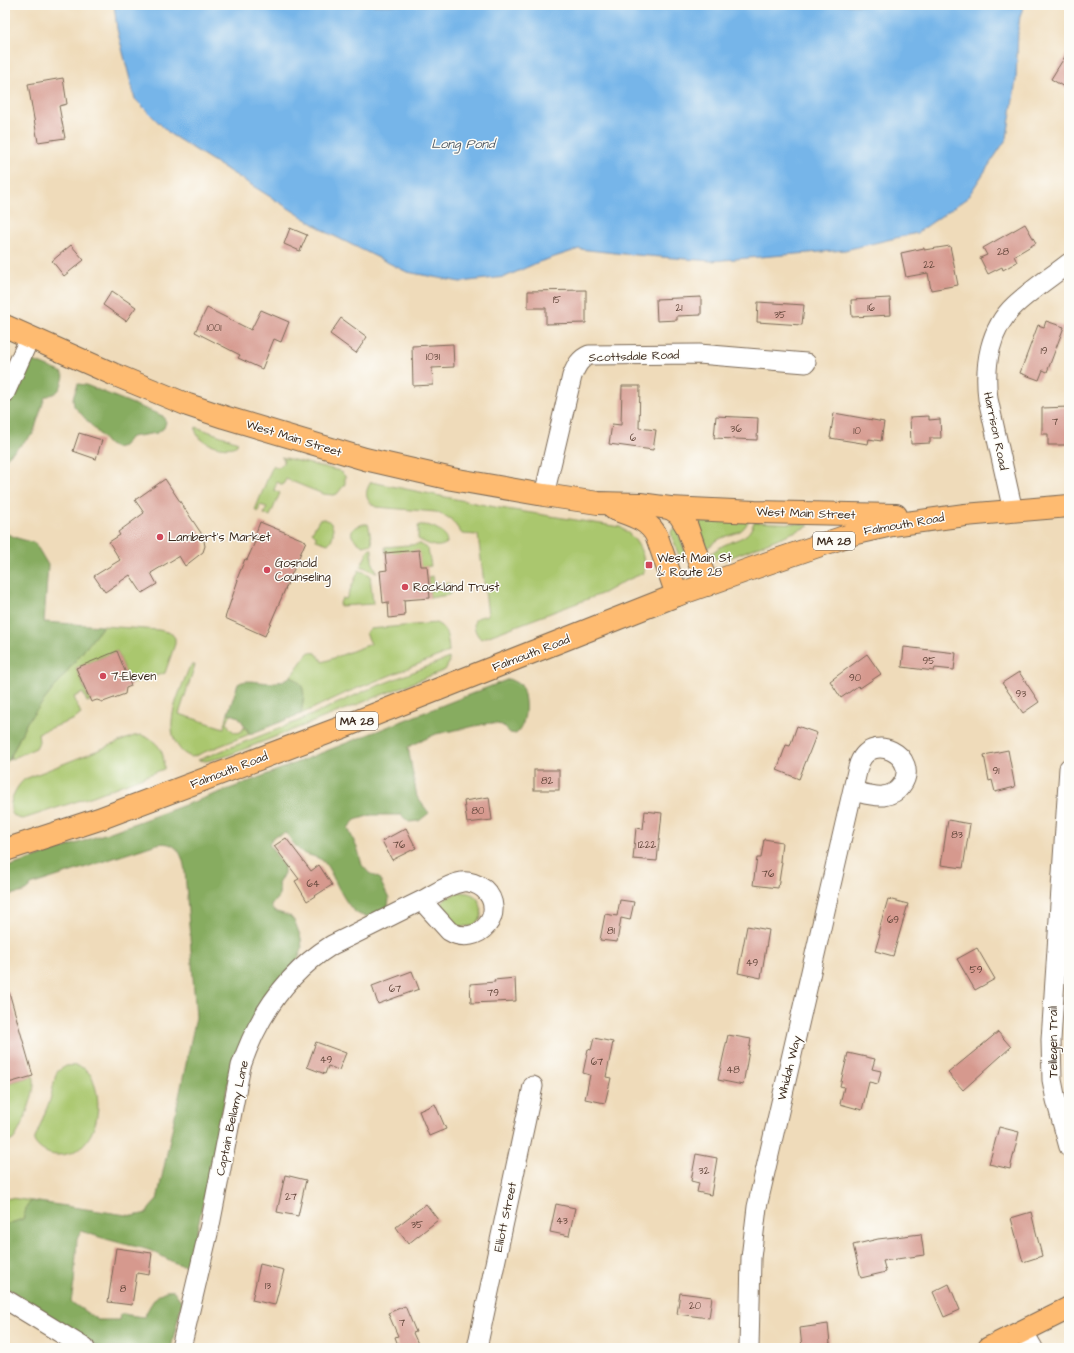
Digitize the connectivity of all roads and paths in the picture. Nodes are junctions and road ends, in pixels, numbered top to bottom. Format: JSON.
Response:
{"nodes":[{"id":1,"x":1069,"y":264,"type":"edge"},
{"id":2,"x":5,"y":326,"type":"edge"},
{"id":3,"x":30,"y":338,"type":"junction"},
{"id":4,"x":806,"y":363,"type":"dead end"},
{"id":5,"x":5,"y":393,"type":"edge"},
{"id":6,"x":544,"y":495,"type":"junction"},
{"id":7,"x":598,"y":503,"type":"junction"},
{"id":8,"x":1069,"y":506,"type":"edge"},
{"id":9,"x":670,"y":508,"type":"junction"},
{"id":10,"x":1013,"y":511,"type":"junction"},
{"id":11,"x":966,"y":514,"type":"junction"},
{"id":12,"x":707,"y":585,"type":"junction"},
{"id":13,"x":677,"y":595,"type":"junction"},
{"id":14,"x":1069,"y":768,"type":"edge"},
{"id":15,"x":853,"y":791,"type":"dead end"},
{"id":16,"x":5,"y":850,"type":"edge"},
{"id":17,"x":422,"y":901,"type":"dead end"},
{"id":18,"x":533,"y":1086,"type":"dead end"},
{"id":19,"x":1069,"y":1147,"type":"edge"},
{"id":20,"x":5,"y":1299,"type":"edge"},
{"id":21,"x":1069,"y":1308,"type":"edge"},
{"id":22,"x":1028,"y":1340,"type":"edge"},
{"id":23,"x":86,"y":1348,"type":"edge"},
{"id":24,"x":180,"y":1348,"type":"edge"},
{"id":25,"x":478,"y":1348,"type":"edge"},
{"id":26,"x":749,"y":1348,"type":"edge"},
{"id":27,"x":989,"y":1348,"type":"edge"}],
"edges":[{"from":1,"to":10,"type":"street","name":"Harrison Road"},
{"from":2,"to":3,"type":"main road","name":"West Main Street"},
{"from":3,"to":5,"type":"street"},
{"from":3,"to":6,"type":"main road","name":"West Main Street"},
{"from":4,"to":6,"type":"street","name":"Scottsdale Road"},
{"from":6,"to":7,"type":"main road","name":"West Main Street"},
{"from":7,"to":9,"type":"main road","name":"West Main Street"},
{"from":7,"to":13,"type":"main road","name":"West Main Street"},
{"from":8,"to":10,"type":"main road","name":"Falmouth Road","number":"MA 28"},
{"from":9,"to":11,"type":"main road","name":"West Main Street"},
{"from":9,"to":12,"type":"main road"},
{"from":10,"to":11,"type":"main road","name":"Falmouth Road","number":"MA 28"},
{"from":11,"to":12,"type":"main road","name":"Falmouth Road","number":"MA 28"},
{"from":12,"to":13,"type":"main road","name":"Falmouth Road","number":"MA 28"},
{"from":13,"to":16,"type":"main road","name":"Falmouth Road","number":"MA 28"},
{"from":14,"to":19,"type":"street","name":"Tellegen Trail"},
{"from":15,"to":26,"type":"street","name":"Whidah Way"},
{"from":17,"to":24,"type":"street","name":"Captain Bellamy Lane"},
{"from":18,"to":25,"type":"street","name":"Elliott Street"},
{"from":20,"to":23,"type":"street"},
{"from":21,"to":22,"type":"main road"},
{"from":22,"to":27,"type":"main road"}]}
